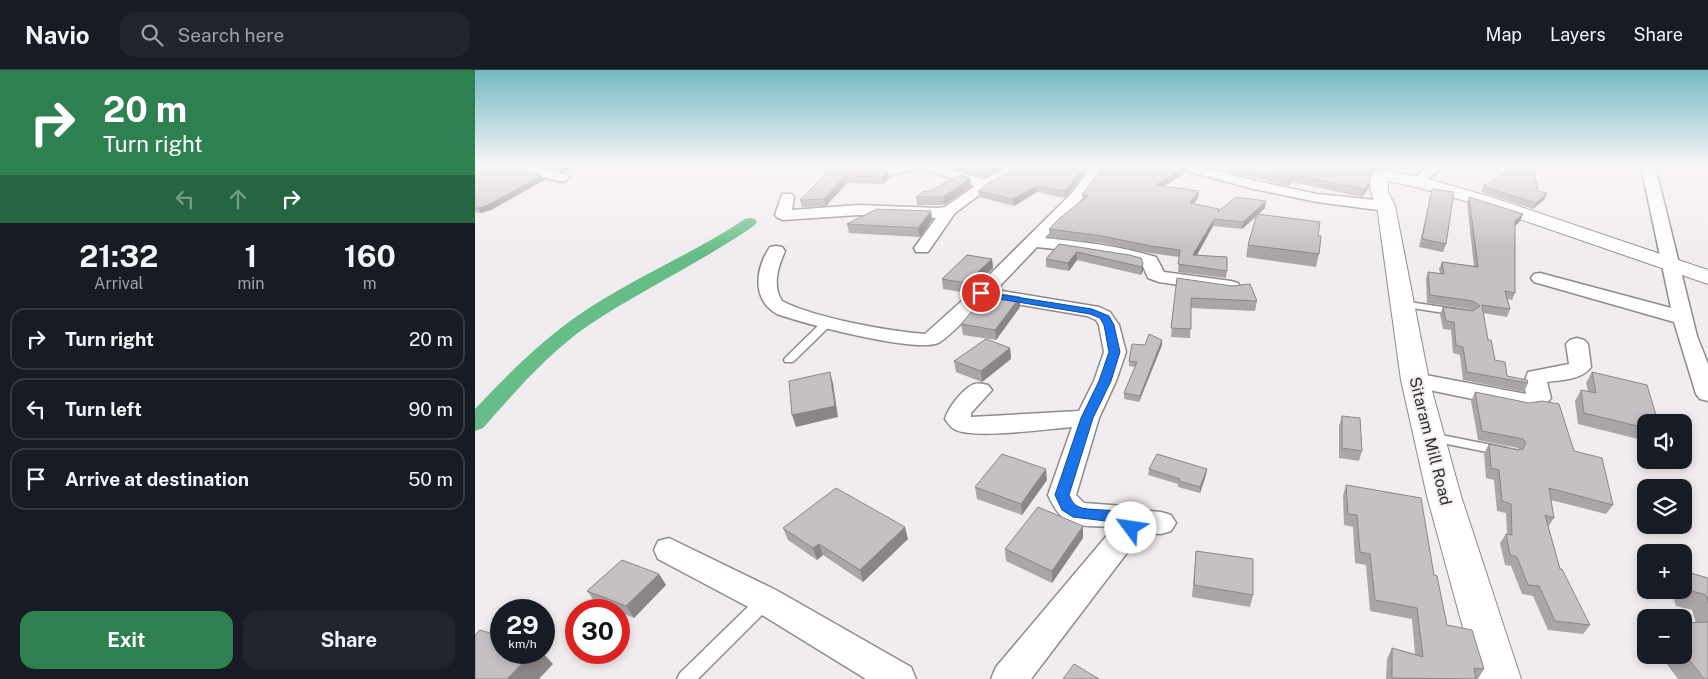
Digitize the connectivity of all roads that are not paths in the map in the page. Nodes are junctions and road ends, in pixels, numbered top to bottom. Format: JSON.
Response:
{"nodes":[{"id":1,"x":973,"y":194,"type":"edge"},
{"id":2,"x":1076,"y":194,"type":"edge"},
{"id":3,"x":1300,"y":194,"type":"edge"},
{"id":4,"x":1332,"y":194,"type":"edge"},
{"id":5,"x":1384,"y":194,"type":"edge"},
{"id":6,"x":1462,"y":194,"type":"edge"},
{"id":7,"x":1654,"y":194,"type":"edge"},
{"id":8,"x":787,"y":197,"type":"dead end"},
{"id":9,"x":950,"y":210,"type":"junction"},
{"id":10,"x":1032,"y":241,"type":"junction"},
{"id":11,"x":922,"y":248,"type":"dead end"},
{"id":12,"x":776,"y":251,"type":"dead end"},
{"id":13,"x":1670,"y":264,"type":"junction"},
{"id":14,"x":1708,"y":277,"type":"edge"},
{"id":15,"x":1540,"y":278,"type":"dead end"},
{"id":16,"x":1231,"y":287,"type":"edge"},
{"id":17,"x":981,"y":293,"type":"junction"},
{"id":18,"x":1401,"y":304,"type":"junction"},
{"id":19,"x":1470,"y":314,"type":"edge"},
{"id":20,"x":1683,"y":318,"type":"junction"},
{"id":21,"x":828,"y":322,"type":"junction"},
{"id":22,"x":1577,"y":344,"type":"dead end"},
{"id":23,"x":789,"y":360,"type":"dead end"},
{"id":24,"x":1415,"y":380,"type":"junction"},
{"id":25,"x":980,"y":390,"type":"dead end"},
{"id":26,"x":1708,"y":394,"type":"edge"},
{"id":27,"x":1087,"y":418,"type":"junction"},
{"id":28,"x":1429,"y":436,"type":"junction"},
{"id":29,"x":1513,"y":453,"type":"edge"},
{"id":30,"x":1130,"y":521,"type":"junction"},
{"id":31,"x":1161,"y":523,"type":"dead end"},
{"id":32,"x":669,"y":550,"type":"dead end"},
{"id":33,"x":765,"y":600,"type":"junction"},
{"id":34,"x":686,"y":679,"type":"edge"},
{"id":35,"x":898,"y":679,"type":"edge"},
{"id":36,"x":1009,"y":679,"type":"edge"},
{"id":37,"x":1499,"y":679,"type":"edge"}],
"edges":[{"from":1,"to":9,"type":"street"},
{"from":2,"to":10,"type":"street"},
{"from":3,"to":4,"type":"street"},
{"from":5,"to":18,"type":"main road","name":"Sitaram Mill Road"},
{"from":6,"to":13,"type":"main road"},
{"from":7,"to":13,"type":"street"},
{"from":8,"to":9,"type":"street"},
{"from":9,"to":11,"type":"street"},
{"from":10,"to":16,"type":"street"},
{"from":10,"to":17,"type":"street"},
{"from":12,"to":21,"type":"street"},
{"from":13,"to":14,"type":"main road"},
{"from":13,"to":20,"type":"street"},
{"from":15,"to":20,"type":"street"},
{"from":17,"to":21,"type":"street"},
{"from":17,"to":27,"type":"street"},
{"from":18,"to":19,"type":"lane"},
{"from":18,"to":24,"type":"main road","name":"Sitaram Mill Road"},
{"from":20,"to":26,"type":"street"},
{"from":21,"to":23,"type":"lane"},
{"from":22,"to":24,"type":"street"},
{"from":24,"to":28,"type":"main road","name":"Sitaram Mill Road"},
{"from":25,"to":27,"type":"street"},
{"from":27,"to":30,"type":"street"},
{"from":28,"to":29,"type":"lane"},
{"from":28,"to":37,"type":"main road","name":"Sitaram Mill Road"},
{"from":30,"to":31,"type":"street"},
{"from":30,"to":36,"type":"street"},
{"from":32,"to":33,"type":"street"},
{"from":33,"to":34,"type":"lane"},
{"from":33,"to":35,"type":"street"}]}
